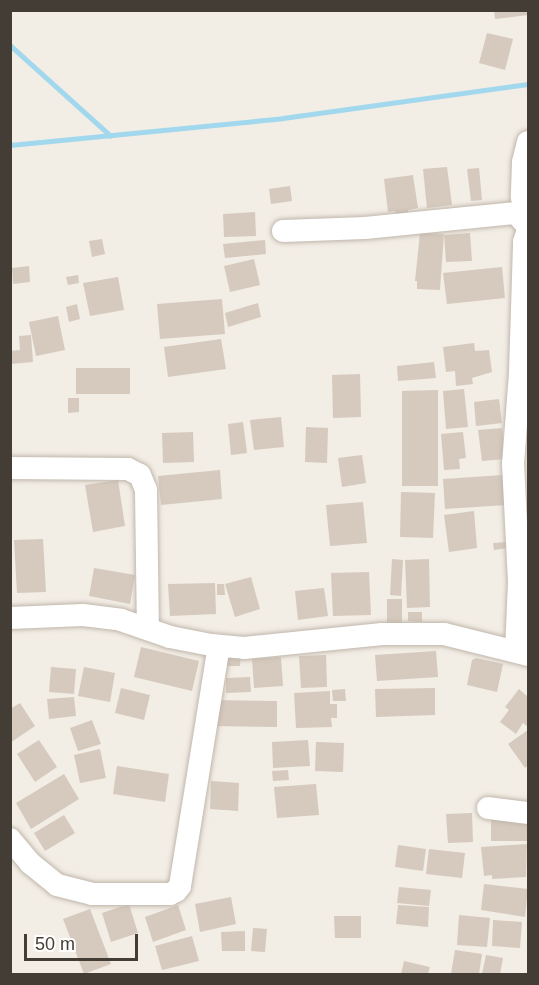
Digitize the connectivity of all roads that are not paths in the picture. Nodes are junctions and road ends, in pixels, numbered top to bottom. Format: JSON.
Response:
{"nodes":[{"id":1,"x":528,"y":142,"type":"edge"},
{"id":2,"x":528,"y":228,"type":"edge"},
{"id":3,"x":283,"y":231,"type":"dead end"},
{"id":4,"x":10,"y":468,"type":"edge"},
{"id":5,"x":10,"y":618,"type":"edge"},
{"id":6,"x":148,"y":630,"type":"junction"},
{"id":7,"x":219,"y":646,"type":"junction"},
{"id":8,"x":522,"y":653,"type":"edge"},
{"id":9,"x":488,"y":808,"type":"dead end"},
{"id":10,"x":528,"y":813,"type":"edge"},
{"id":11,"x":10,"y":839,"type":"edge"}],
"edges":[{"from":1,"to":2,"type":"street"},
{"from":2,"to":3,"type":"street"},
{"from":2,"to":8,"type":"street"},
{"from":4,"to":6,"type":"street"},
{"from":5,"to":6,"type":"street"},
{"from":6,"to":7,"type":"street"},
{"from":7,"to":8,"type":"street"},
{"from":7,"to":11,"type":"street"},
{"from":9,"to":10,"type":"street"}]}
